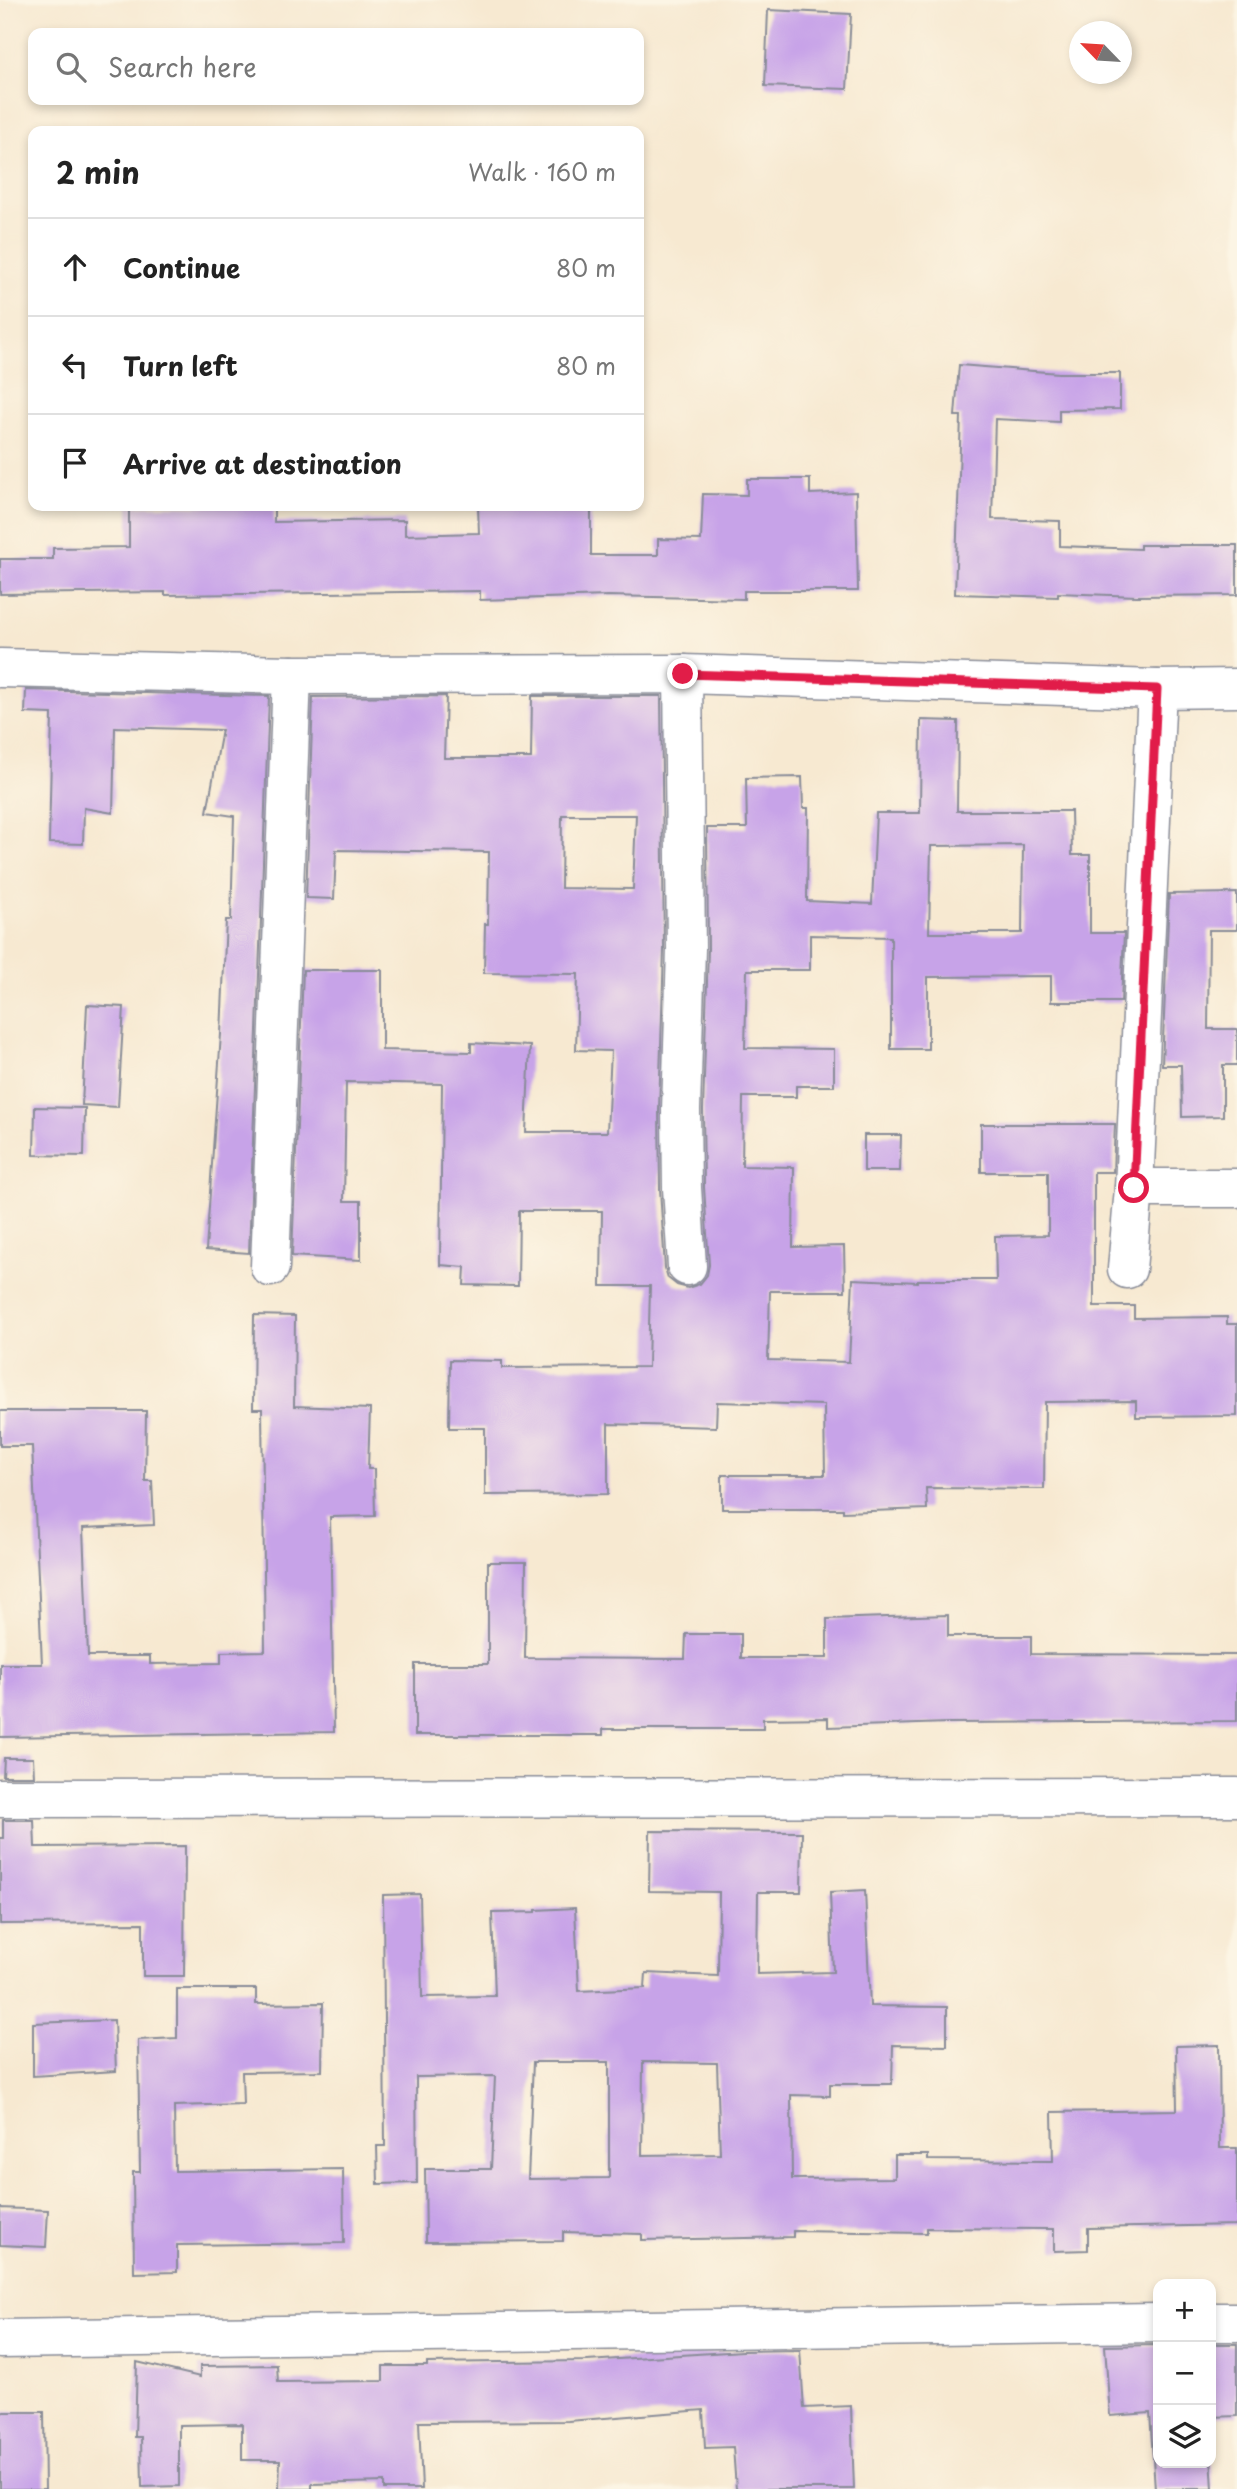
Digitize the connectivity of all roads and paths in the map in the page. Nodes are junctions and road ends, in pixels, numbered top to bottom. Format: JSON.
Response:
{"nodes":[{"id":1,"x":0,"y":668,"type":"edge"},
{"id":2,"x":683,"y":674,"type":"junction"},
{"id":3,"x":292,"y":675,"type":"junction"},
{"id":4,"x":1237,"y":688,"type":"edge"},
{"id":5,"x":1157,"y":689,"type":"junction"},
{"id":6,"x":1134,"y":1188,"type":"junction"},
{"id":7,"x":1237,"y":1188,"type":"edge"},
{"id":8,"x":687,"y":1266,"type":"dead end"},
{"id":9,"x":270,"y":1267,"type":"dead end"},
{"id":10,"x":1127,"y":1269,"type":"dead end"},
{"id":11,"x":1237,"y":1797,"type":"edge"},
{"id":12,"x":0,"y":1798,"type":"edge"},
{"id":13,"x":1216,"y":2322,"type":"edge"},
{"id":14,"x":1237,"y":2322,"type":"edge"},
{"id":15,"x":1153,"y":2323,"type":"edge"},
{"id":16,"x":0,"y":2339,"type":"edge"}],
"edges":[{"from":1,"to":3,"type":"street"},
{"from":2,"to":3,"type":"street"},
{"from":2,"to":5,"type":"street"},
{"from":2,"to":8,"type":"street"},
{"from":3,"to":9,"type":"street"},
{"from":4,"to":5,"type":"street"},
{"from":5,"to":6,"type":"street"},
{"from":6,"to":7,"type":"street"},
{"from":6,"to":10,"type":"street"},
{"from":11,"to":12,"type":"street"},
{"from":13,"to":14,"type":"street"},
{"from":15,"to":16,"type":"street"}]}
